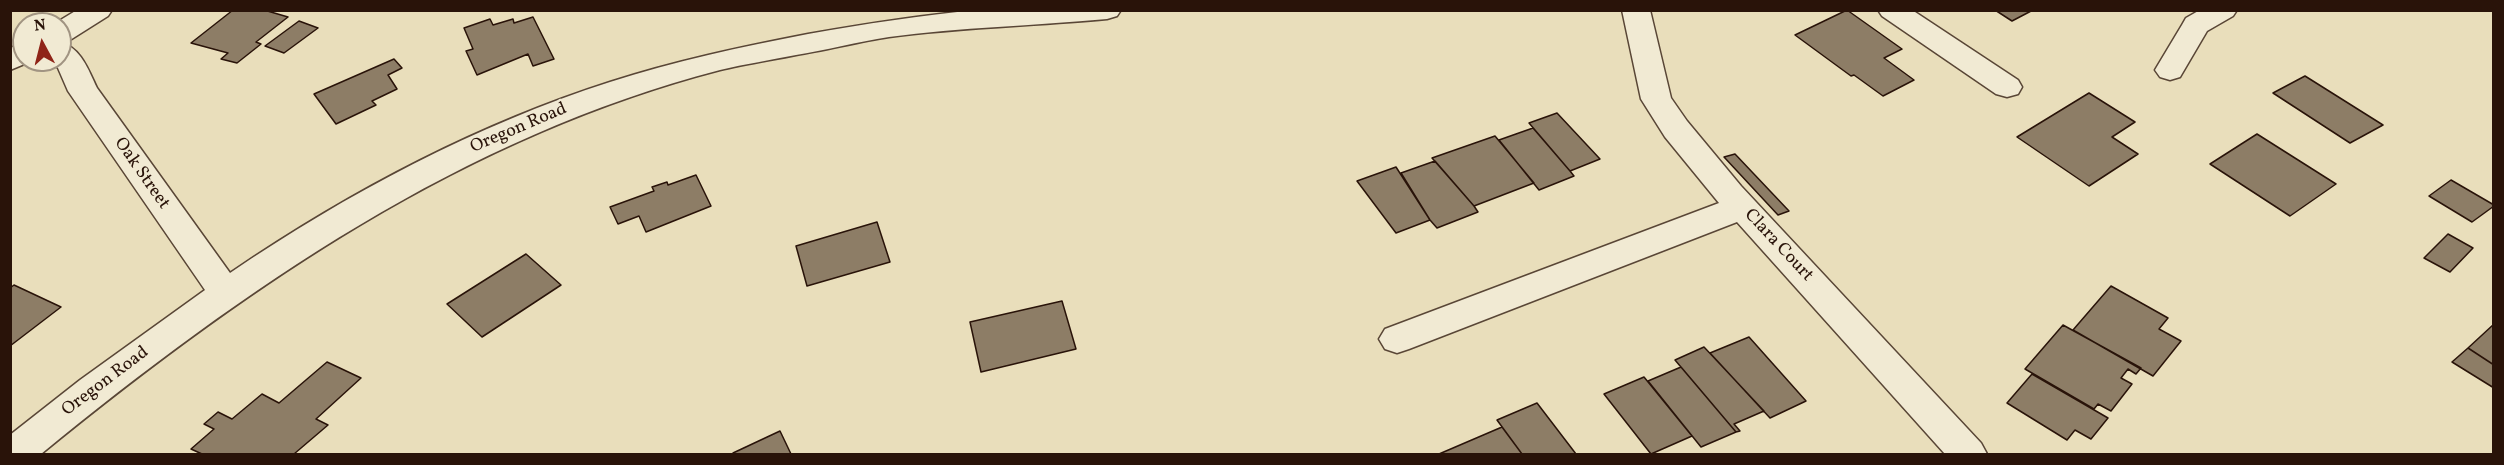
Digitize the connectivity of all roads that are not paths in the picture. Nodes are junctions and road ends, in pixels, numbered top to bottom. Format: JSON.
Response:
{"nodes":[{"id":1,"x":98,"y":10,"type":"edge"},
{"id":2,"x":1107,"y":10,"type":"edge"},
{"id":3,"x":1636,"y":10,"type":"edge"},
{"id":4,"x":1892,"y":10,"type":"edge"},
{"id":5,"x":2223,"y":10,"type":"edge"},
{"id":6,"x":875,"y":21,"type":"edge"},
{"id":7,"x":72,"y":26,"type":"edge"},
{"id":8,"x":72,"y":66,"type":"edge"},
{"id":9,"x":2170,"y":70,"type":"dead end"},
{"id":10,"x":2007,"y":87,"type":"dead end"},
{"id":11,"x":1743,"y":207,"type":"junction"},
{"id":12,"x":226,"y":294,"type":"junction"},
{"id":13,"x":1397,"y":339,"type":"dead end"},
{"id":14,"x":14,"y":454,"type":"edge"},
{"id":15,"x":1968,"y":454,"type":"edge"}],
"edges":[{"from":1,"to":7,"type":"street"},
{"from":2,"to":6,"type":"street","name":"Oregon Road"},
{"from":3,"to":11,"type":"street","name":"Clara Court"},
{"from":4,"to":10,"type":"street"},
{"from":5,"to":9,"type":"street"},
{"from":6,"to":12,"type":"street","name":"Oregon Road"},
{"from":8,"to":12,"type":"street","name":"Oak Street"},
{"from":11,"to":13,"type":"street"},
{"from":11,"to":15,"type":"street","name":"Clara Court"},
{"from":12,"to":14,"type":"street","name":"Oregon Road"}]}
